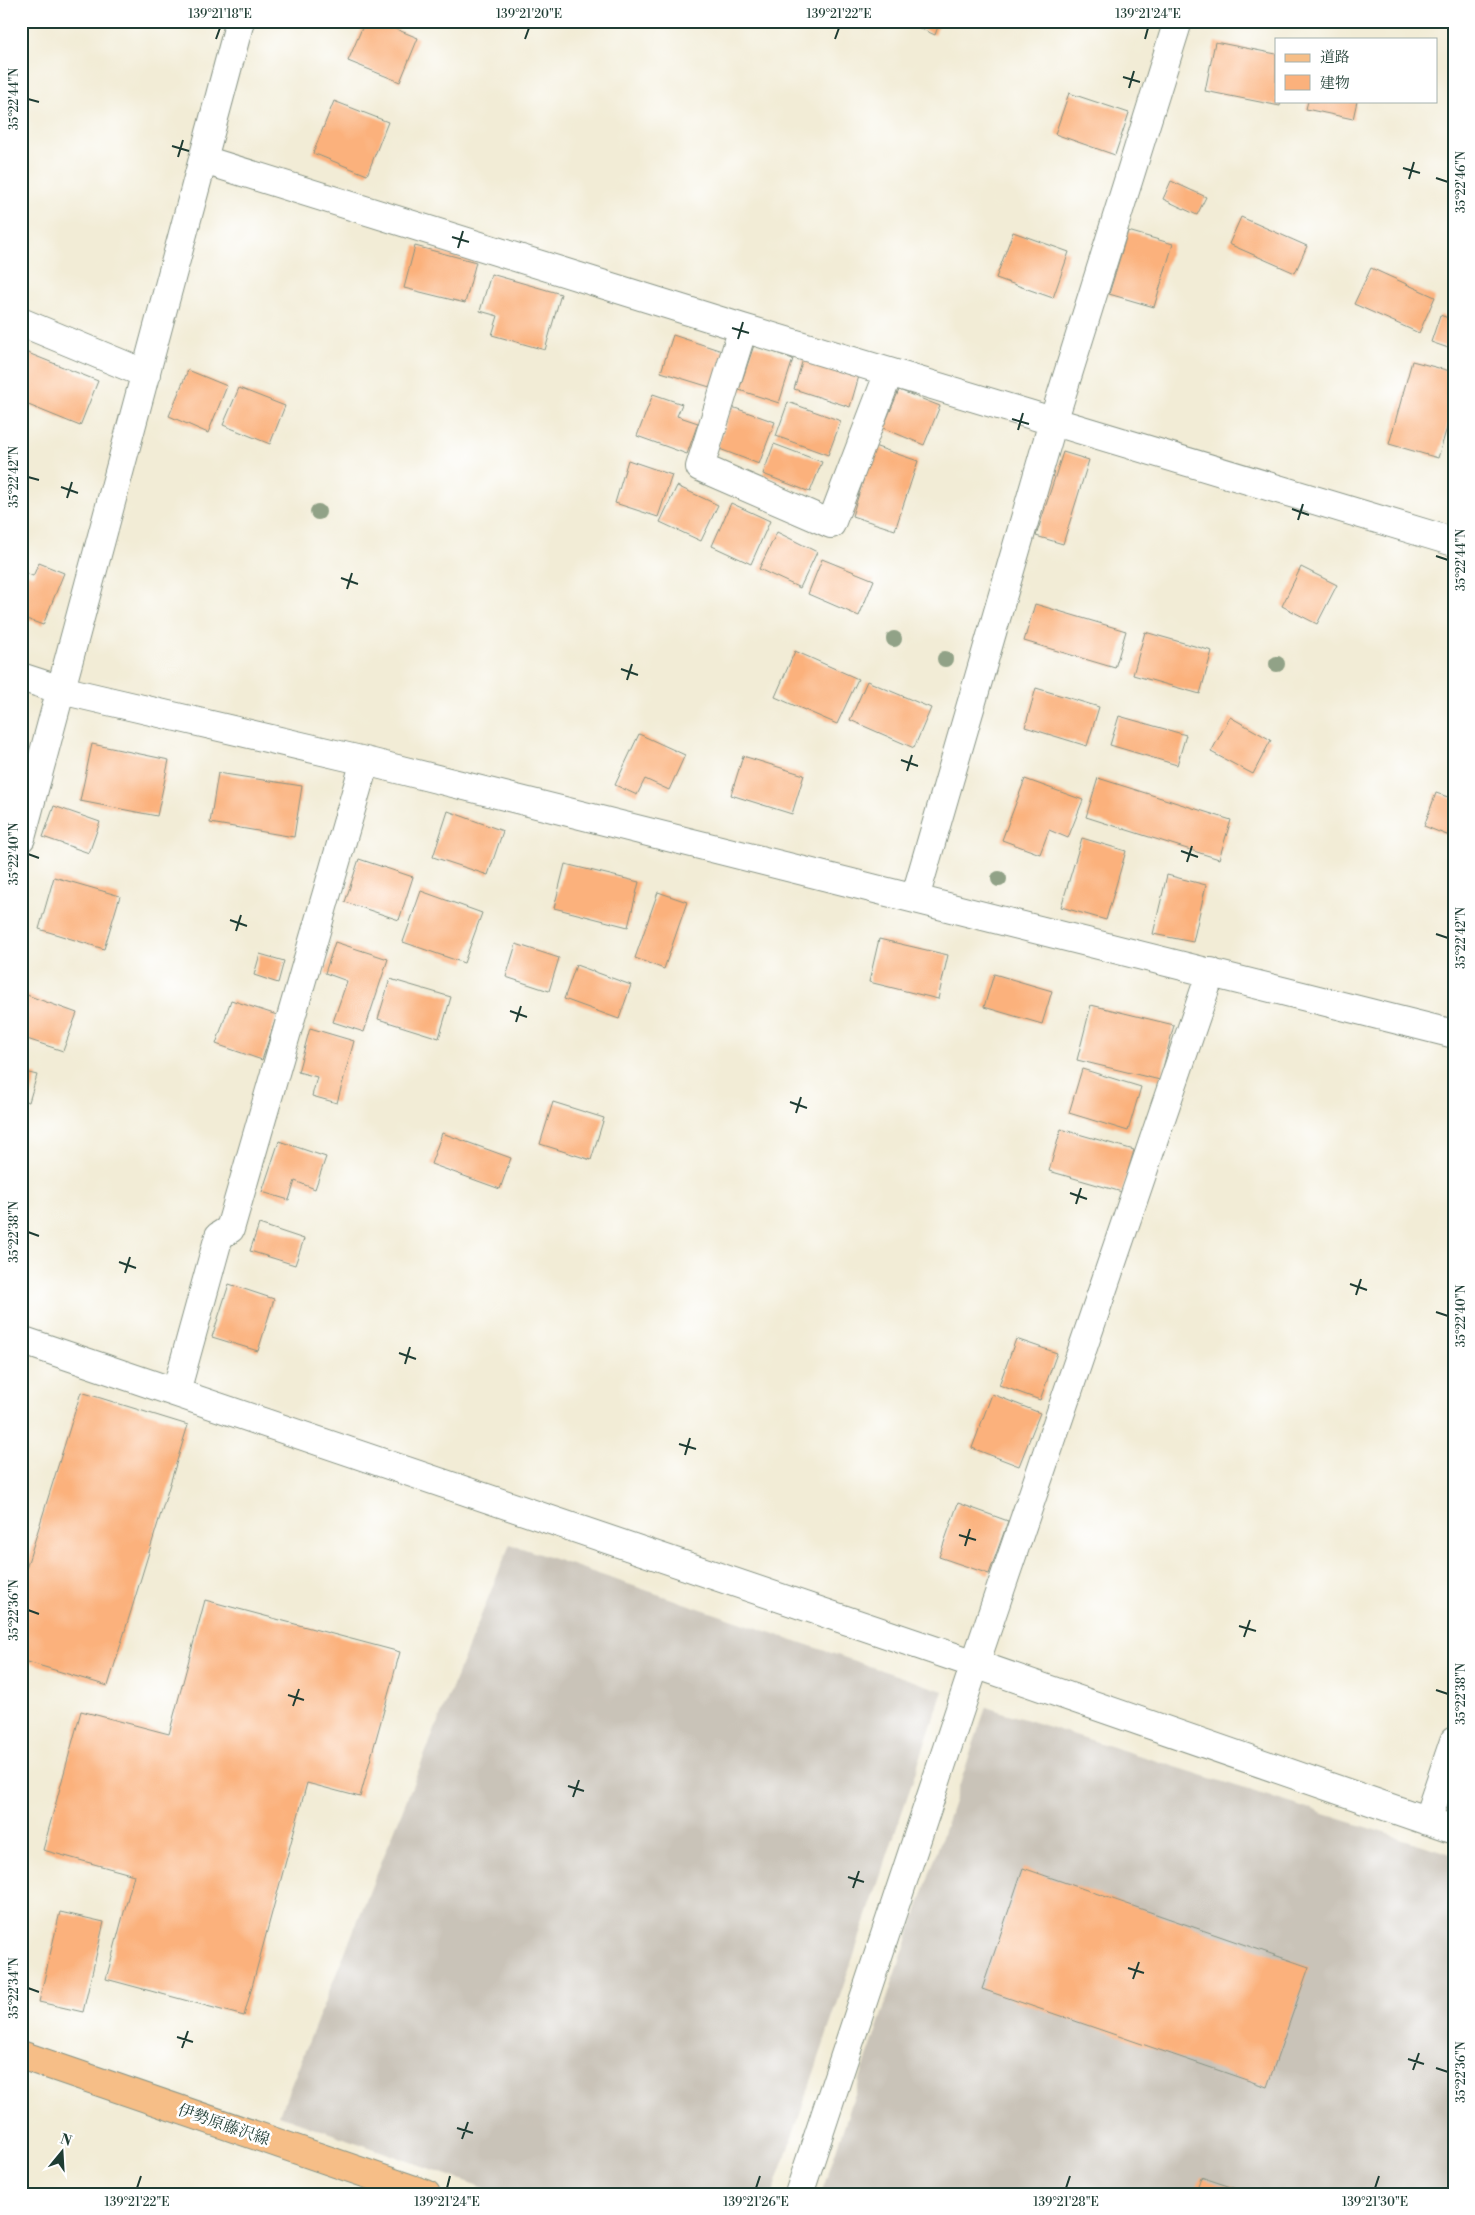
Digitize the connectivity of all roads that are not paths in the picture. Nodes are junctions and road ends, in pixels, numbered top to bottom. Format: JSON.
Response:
{"nodes":[{"id":1,"x":240,"y":21,"type":"edge"},
{"id":2,"x":1178,"y":21,"type":"edge"},
{"id":3,"x":204,"y":160,"type":"junction"},
{"id":4,"x":21,"y":322,"type":"edge"},
{"id":5,"x":743,"y":328,"type":"junction"},
{"id":6,"x":889,"y":372,"type":"junction"},
{"id":7,"x":146,"y":374,"type":"junction"},
{"id":8,"x":1053,"y":422,"type":"junction"},
{"id":9,"x":1454,"y":542,"type":"edge"},
{"id":10,"x":21,"y":677,"type":"edge"},
{"id":11,"x":61,"y":690,"type":"junction"},
{"id":12,"x":365,"y":761,"type":"junction"},
{"id":13,"x":21,"y":838,"type":"edge"},
{"id":14,"x":915,"y":898,"type":"junction"},
{"id":15,"x":1211,"y":972,"type":"junction"},
{"id":16,"x":1454,"y":1034,"type":"edge"},
{"id":17,"x":21,"y":1340,"type":"edge"},
{"id":18,"x":176,"y":1392,"type":"junction"},
{"id":19,"x":975,"y":1664,"type":"junction"},
{"id":20,"x":1454,"y":1741,"type":"edge"},
{"id":21,"x":1427,"y":1821,"type":"junction"},
{"id":22,"x":1454,"y":1830,"type":"edge"},
{"id":23,"x":21,"y":2055,"type":"edge"},
{"id":24,"x":426,"y":2194,"type":"edge"},
{"id":25,"x":799,"y":2194,"type":"edge"}],
"edges":[{"from":1,"to":3,"type":"street"},
{"from":2,"to":8,"type":"street"},
{"from":3,"to":5,"type":"street"},
{"from":3,"to":7,"type":"street"},
{"from":4,"to":7,"type":"street"},
{"from":5,"to":6,"type":"street"},
{"from":5,"to":6,"type":"street"},
{"from":6,"to":8,"type":"street"},
{"from":7,"to":11,"type":"street"},
{"from":8,"to":9,"type":"street"},
{"from":8,"to":14,"type":"street"},
{"from":10,"to":11,"type":"street"},
{"from":11,"to":12,"type":"street"},
{"from":11,"to":13,"type":"street"},
{"from":12,"to":14,"type":"street"},
{"from":12,"to":18,"type":"street"},
{"from":14,"to":15,"type":"street"},
{"from":15,"to":16,"type":"street"},
{"from":15,"to":19,"type":"street"},
{"from":17,"to":18,"type":"street"},
{"from":18,"to":19,"type":"street"},
{"from":19,"to":21,"type":"street"},
{"from":19,"to":25,"type":"street"},
{"from":20,"to":21,"type":"street"},
{"from":21,"to":22,"type":"street"},
{"from":23,"to":24,"type":"main road","name":"伊勢原藤沢線"}]}
